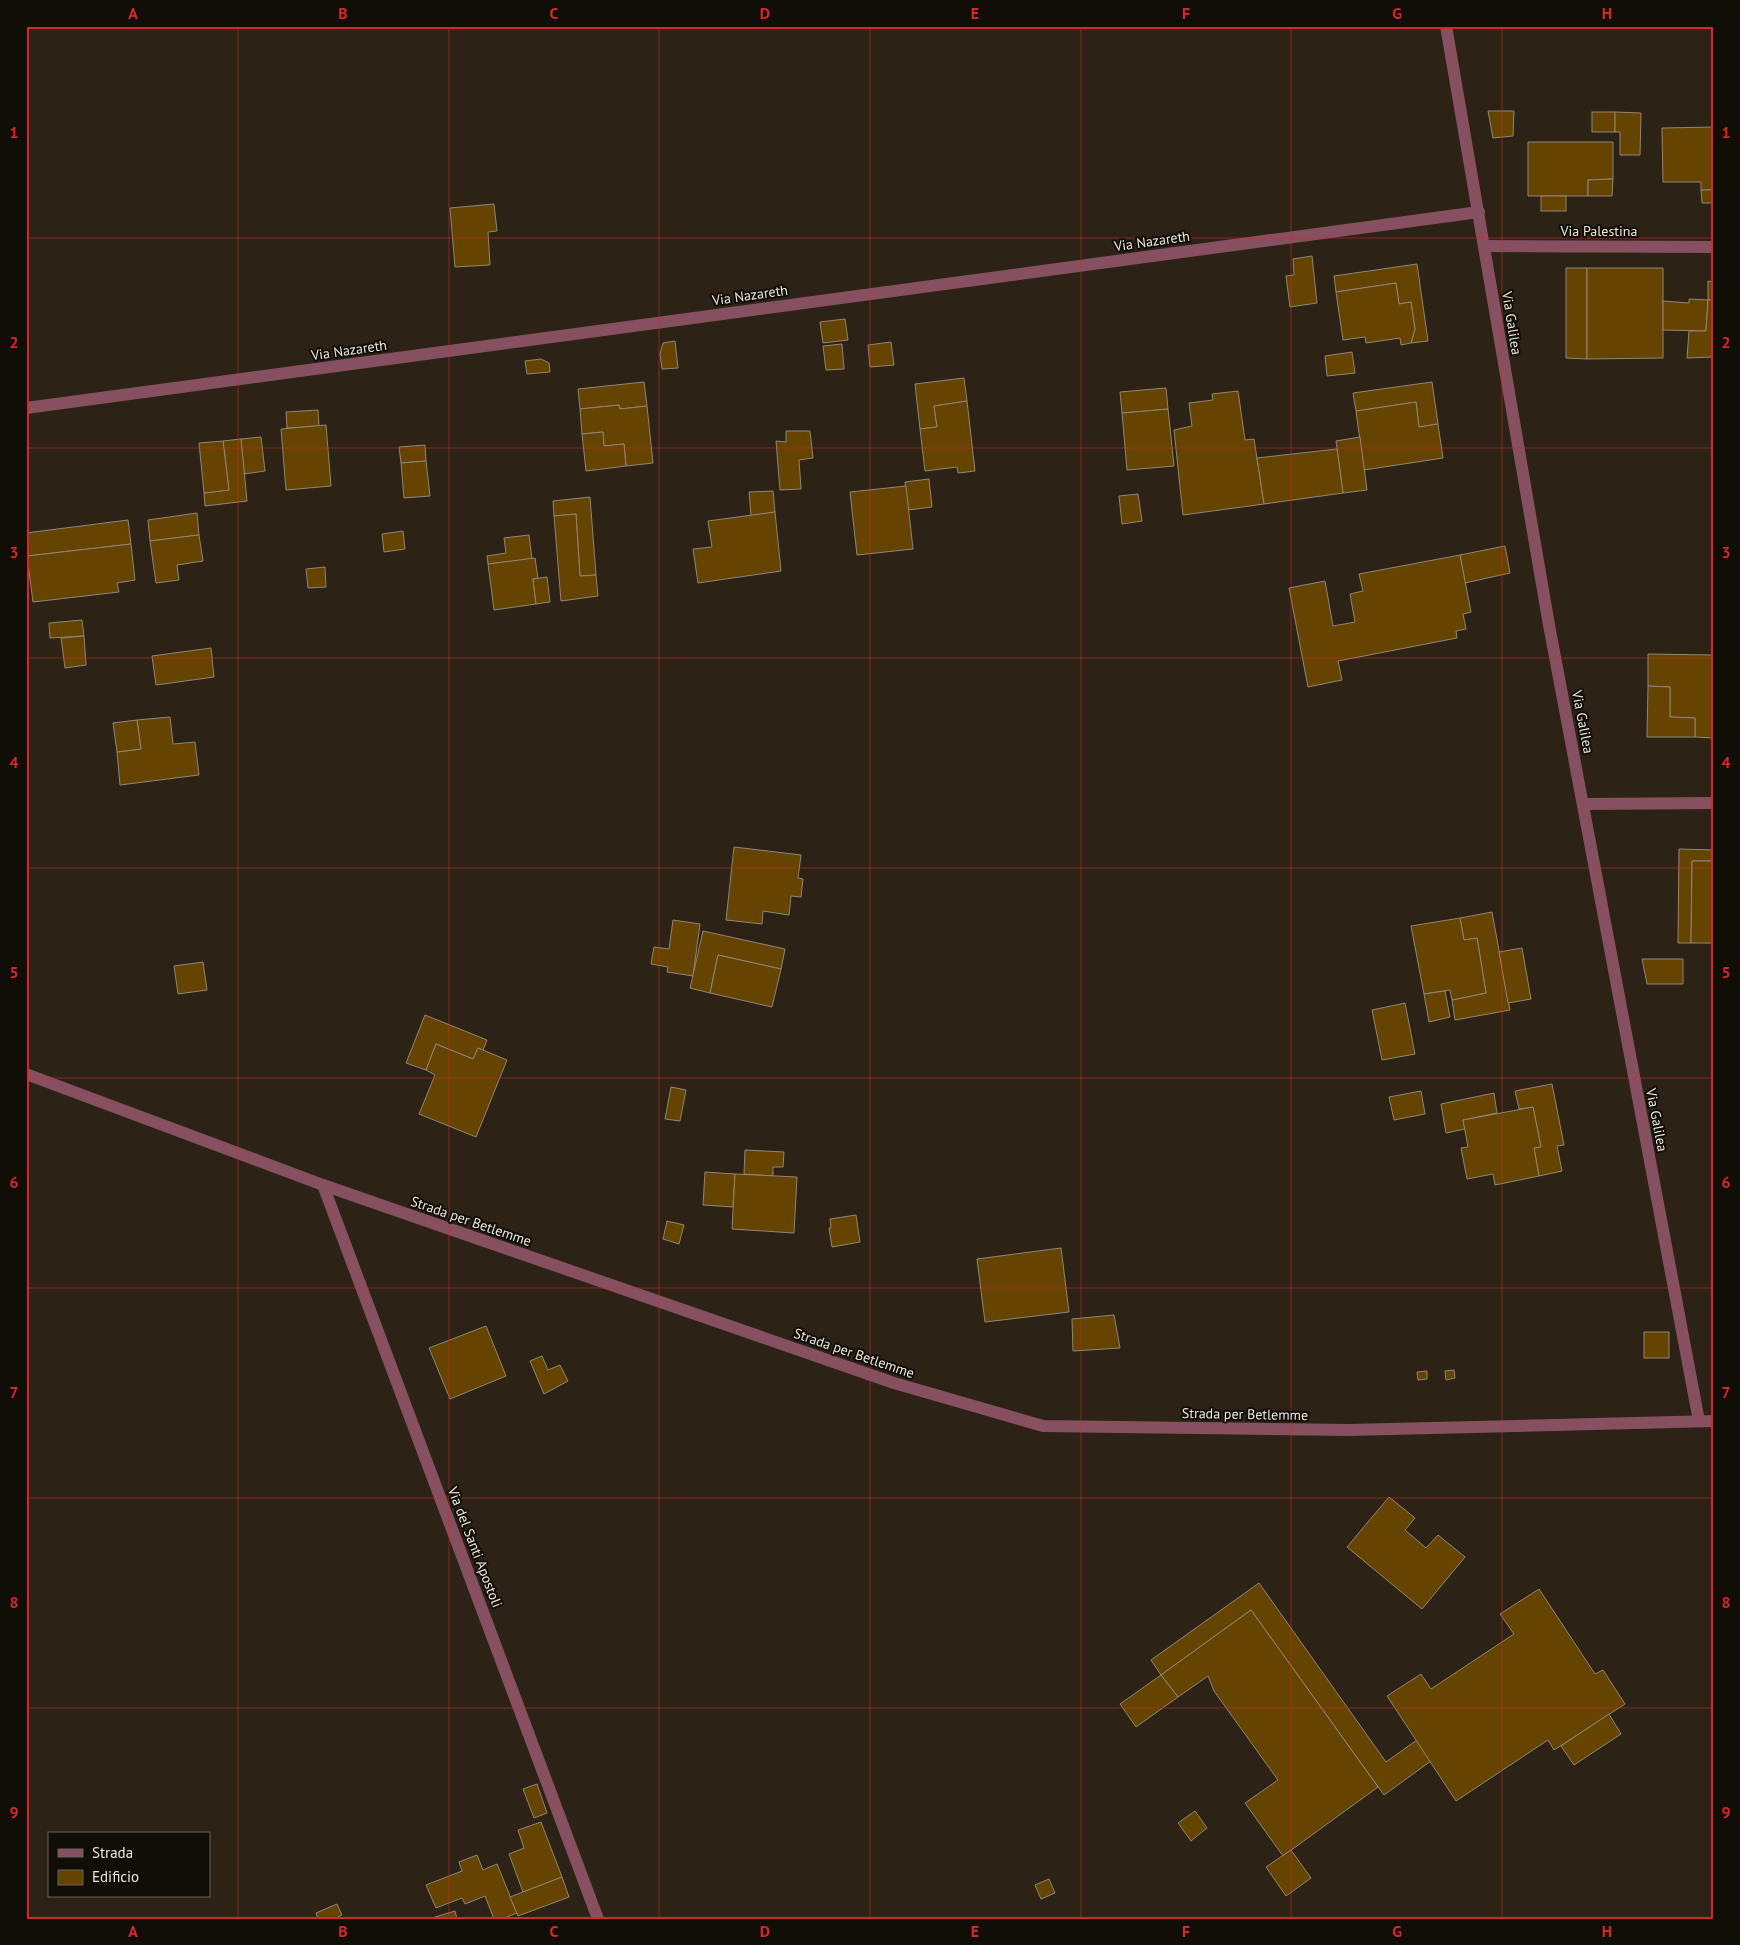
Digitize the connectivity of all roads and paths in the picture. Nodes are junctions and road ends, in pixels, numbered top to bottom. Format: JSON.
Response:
{"nodes":[{"id":1,"x":1446,"y":26,"type":"edge"},
{"id":2,"x":1479,"y":212,"type":"junction"},
{"id":3,"x":1485,"y":246,"type":"junction"},
{"id":4,"x":1714,"y":246,"type":"edge"},
{"id":5,"x":26,"y":408,"type":"edge"},
{"id":6,"x":1714,"y":803,"type":"edge"},
{"id":7,"x":1583,"y":804,"type":"junction"},
{"id":8,"x":26,"y":1074,"type":"edge"},
{"id":9,"x":323,"y":1186,"type":"junction"},
{"id":10,"x":1699,"y":1421,"type":"junction"},
{"id":11,"x":1714,"y":1421,"type":"edge"},
{"id":12,"x":598,"y":1919,"type":"edge"}],
"edges":[{"from":1,"to":2,"type":"street","name":"Via Galilea"},
{"from":2,"to":3,"type":"street","name":"Via Galilea"},
{"from":2,"to":5,"type":"street","name":"Via Nazareth"},
{"from":3,"to":4,"type":"street","name":"Via Palestina"},
{"from":3,"to":7,"type":"street","name":"Via Galilea"},
{"from":6,"to":7,"type":"street"},
{"from":7,"to":10,"type":"street","name":"Via Galilea"},
{"from":8,"to":9,"type":"street","name":"Strada per Betlemme"},
{"from":9,"to":10,"type":"street","name":"Strada per Betlemme"},
{"from":9,"to":12,"type":"street","name":"Via del Santi Apostoli"},
{"from":10,"to":11,"type":"street","name":"Strada per Betlemme"}]}
